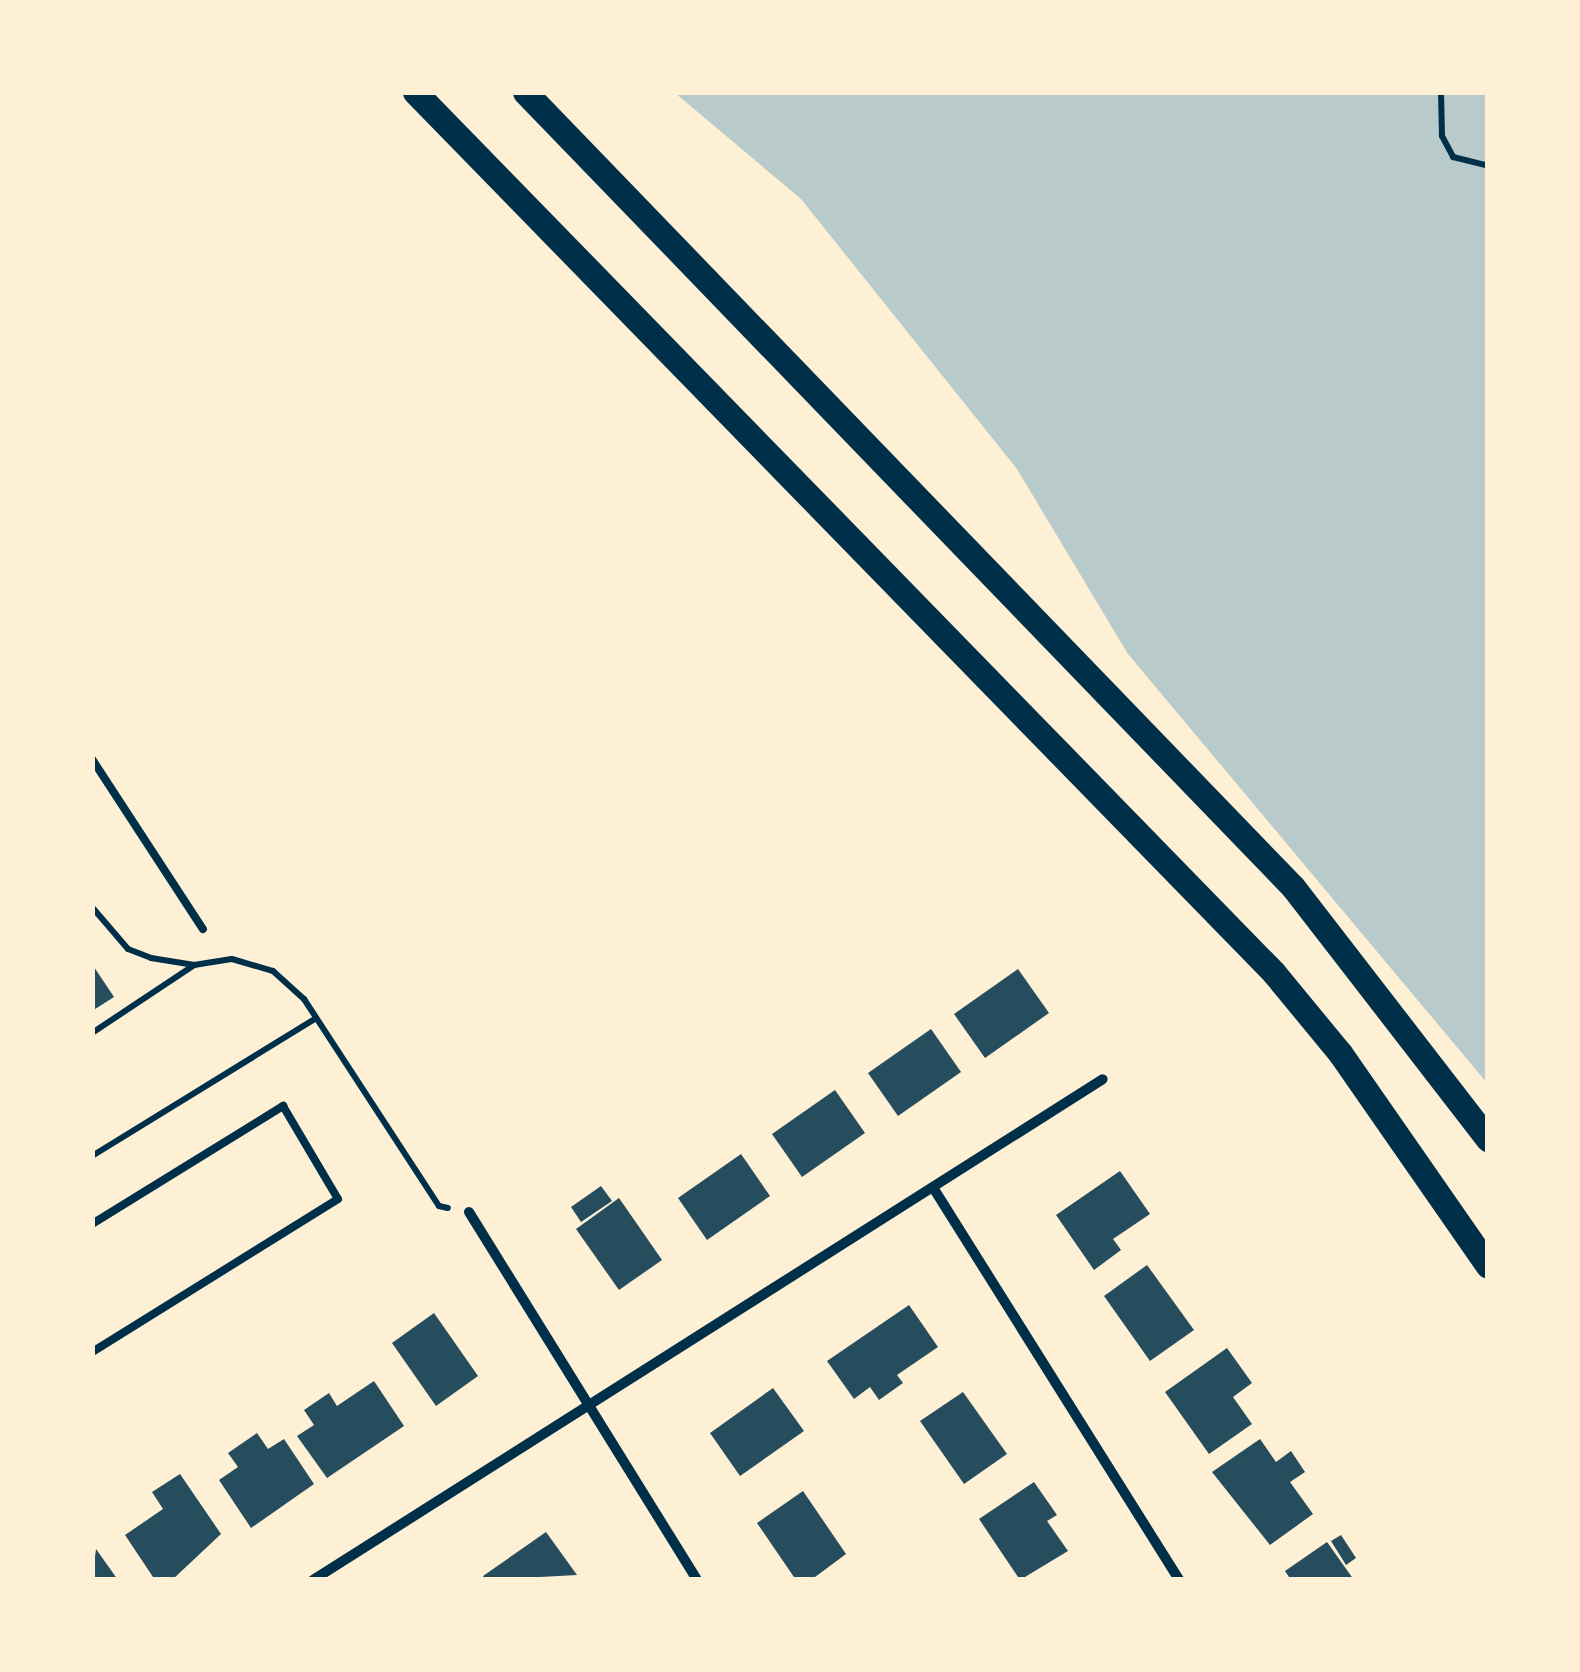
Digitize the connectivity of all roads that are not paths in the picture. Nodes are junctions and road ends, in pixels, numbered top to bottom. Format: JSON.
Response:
{"nodes":[{"id":1,"x":415,"y":92,"type":"edge"},
{"id":2,"x":525,"y":92,"type":"edge"},
{"id":3,"x":92,"y":759,"type":"edge"},
{"id":4,"x":203,"y":928,"type":"dead end"},
{"id":5,"x":1103,"y":1078,"type":"dead end"},
{"id":6,"x":1488,"y":1139,"type":"edge"},
{"id":7,"x":934,"y":1189,"type":"junction"},
{"id":8,"x":469,"y":1212,"type":"road end"},
{"id":9,"x":92,"y":1224,"type":"edge"},
{"id":10,"x":1488,"y":1266,"type":"edge"},
{"id":11,"x":92,"y":1352,"type":"edge"},
{"id":12,"x":588,"y":1405,"type":"junction"},
{"id":13,"x":314,"y":1580,"type":"edge"},
{"id":14,"x":697,"y":1580,"type":"edge"},
{"id":15,"x":1180,"y":1580,"type":"edge"}],
"edges":[{"from":1,"to":10,"type":"main road"},
{"from":2,"to":6,"type":"main road"},
{"from":3,"to":4,"type":"lane"},
{"from":5,"to":7,"type":"street"},
{"from":7,"to":12,"type":"street"},
{"from":7,"to":15,"type":"street"},
{"from":8,"to":12,"type":"street"},
{"from":9,"to":11,"type":"lane"},
{"from":12,"to":13,"type":"street"},
{"from":12,"to":14,"type":"street"}]}
